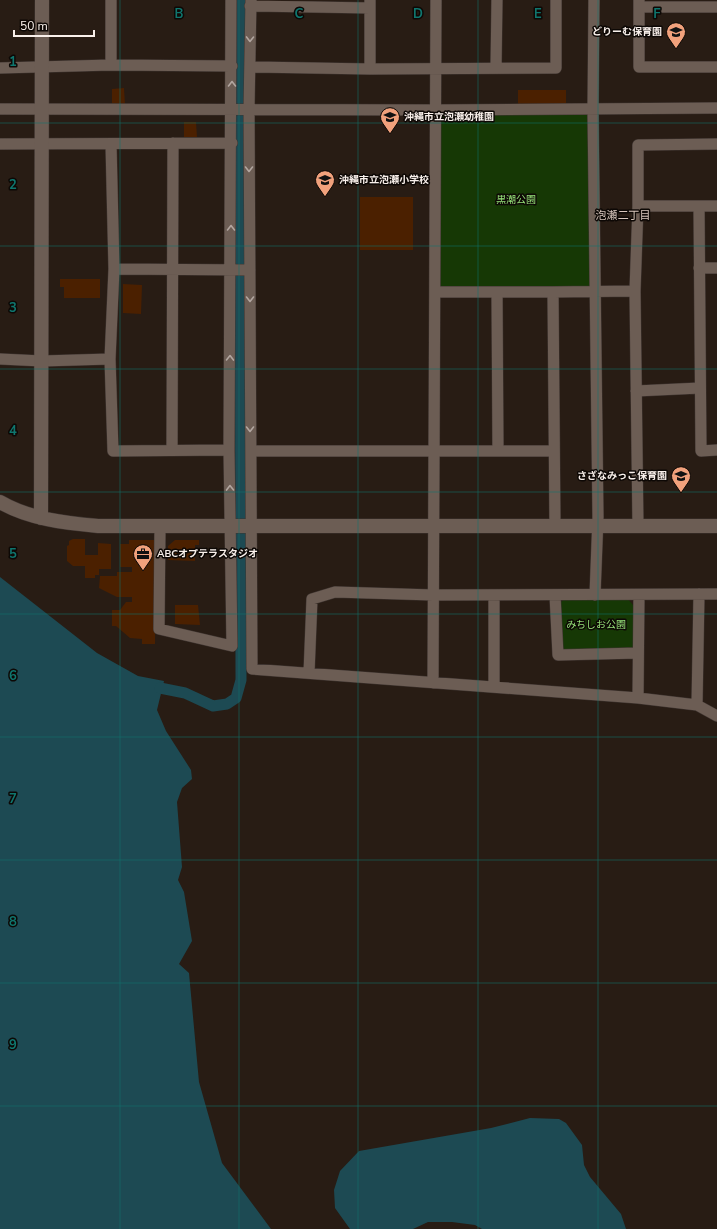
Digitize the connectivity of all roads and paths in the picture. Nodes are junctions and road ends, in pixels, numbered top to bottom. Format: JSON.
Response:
{"nodes":[{"id":1,"x":42,"y":0,"type":"edge"},
{"id":2,"x":111,"y":0,"type":"edge"},
{"id":3,"x":231,"y":0,"type":"edge"},
{"id":4,"x":436,"y":0,"type":"edge"},
{"id":5,"x":497,"y":0,"type":"edge"},
{"id":6,"x":556,"y":0,"type":"edge"},
{"id":7,"x":594,"y":0,"type":"edge"},
{"id":8,"x":250,"y":3,"type":"edge"},
{"id":9,"x":370,"y":4,"type":"edge"},
{"id":10,"x":639,"y":4,"type":"edge"},
{"id":11,"x":717,"y":7,"type":"edge"},
{"id":12,"x":111,"y":65,"type":"junction"},
{"id":13,"x":232,"y":66,"type":"junction"},
{"id":14,"x":250,"y":67,"type":"junction"},
{"id":15,"x":717,"y":67,"type":"edge"},
{"id":16,"x":0,"y":68,"type":"edge"},
{"id":17,"x":42,"y":68,"type":"junction"},
{"id":18,"x":496,"y":68,"type":"junction"},
{"id":19,"x":435,"y":69,"type":"junction"},
{"id":20,"x":370,"y":70,"type":"junction"},
{"id":21,"x":717,"y":108,"type":"edge"},
{"id":22,"x":0,"y":109,"type":"edge"},
{"id":23,"x":42,"y":109,"type":"junction"},
{"id":24,"x":232,"y":109,"type":"junction"},
{"id":25,"x":249,"y":109,"type":"junction"},
{"id":26,"x":434,"y":110,"type":"junction"},
{"id":27,"x":593,"y":110,"type":"junction"},
{"id":28,"x":173,"y":143,"type":"junction"},
{"id":29,"x":232,"y":143,"type":"junction"},
{"id":30,"x":0,"y":144,"type":"edge"},
{"id":31,"x":42,"y":144,"type":"junction"},
{"id":32,"x":111,"y":144,"type":"junction"},
{"id":33,"x":717,"y":144,"type":"edge"},
{"id":34,"x":638,"y":206,"type":"junction"},
{"id":35,"x":699,"y":206,"type":"junction"},
{"id":36,"x":717,"y":206,"type":"edge"},
{"id":37,"x":699,"y":268,"type":"junction"},
{"id":38,"x":717,"y":268,"type":"edge"},
{"id":39,"x":114,"y":269,"type":"junction"},
{"id":40,"x":172,"y":269,"type":"junction"},
{"id":41,"x":231,"y":269,"type":"junction"},
{"id":42,"x":250,"y":270,"type":"junction"},
{"id":43,"x":595,"y":291,"type":"junction"},
{"id":44,"x":635,"y":291,"type":"junction"},
{"id":45,"x":435,"y":292,"type":"junction"},
{"id":46,"x":498,"y":292,"type":"junction"},
{"id":47,"x":553,"y":292,"type":"junction"},
{"id":48,"x":0,"y":359,"type":"edge"},
{"id":49,"x":110,"y":359,"type":"junction"},
{"id":50,"x":42,"y":361,"type":"junction"},
{"id":51,"x":700,"y":388,"type":"junction"},
{"id":52,"x":636,"y":390,"type":"junction"},
{"id":53,"x":172,"y":450,"type":"junction"},
{"id":54,"x":229,"y":450,"type":"junction"},
{"id":55,"x":498,"y":450,"type":"junction"},
{"id":56,"x":717,"y":450,"type":"edge"},
{"id":57,"x":250,"y":451,"type":"junction"},
{"id":58,"x":434,"y":451,"type":"junction"},
{"id":59,"x":554,"y":451,"type":"junction"},
{"id":60,"x":0,"y":502,"type":"edge"},
{"id":61,"x":41,"y":518,"type":"junction"},
{"id":62,"x":717,"y":526,"type":"edge"},
{"id":63,"x":241,"y":527,"type":"junction"},
{"id":64,"x":434,"y":527,"type":"junction"},
{"id":65,"x":555,"y":527,"type":"junction"},
{"id":66,"x":598,"y":527,"type":"junction"},
{"id":67,"x":638,"y":527,"type":"junction"},
{"id":68,"x":160,"y":528,"type":"junction"},
{"id":69,"x":639,"y":594,"type":"junction"},
{"id":70,"x":699,"y":594,"type":"junction"},
{"id":71,"x":717,"y":594,"type":"edge"},
{"id":72,"x":433,"y":595,"type":"junction"},
{"id":73,"x":494,"y":595,"type":"junction"},
{"id":74,"x":555,"y":595,"type":"junction"},
{"id":75,"x":595,"y":595,"type":"junction"},
{"id":76,"x":638,"y":654,"type":"junction"},
{"id":77,"x":309,"y":673,"type":"junction"},
{"id":78,"x":433,"y":682,"type":"junction"},
{"id":79,"x":494,"y":687,"type":"junction"},
{"id":80,"x":638,"y":698,"type":"junction"},
{"id":81,"x":697,"y":705,"type":"junction"},
{"id":82,"x":717,"y":716,"type":"edge"}],
"edges":[{"from":1,"to":17,"type":"street"},
{"from":2,"to":12,"type":"street"},
{"from":3,"to":13,"type":"street"},
{"from":4,"to":19,"type":"street"},
{"from":5,"to":18,"type":"street"},
{"from":6,"to":18,"type":"street"},
{"from":7,"to":27,"type":"street"},
{"from":8,"to":9,"type":"street"},
{"from":8,"to":14,"type":"street","one_way":true},
{"from":9,"to":20,"type":"street"},
{"from":10,"to":11,"type":"street"},
{"from":10,"to":15,"type":"street"},
{"from":12,"to":13,"type":"street"},
{"from":12,"to":17,"type":"street"},
{"from":24,"to":13,"type":"street","one_way":true},
{"from":14,"to":20,"type":"street"},
{"from":14,"to":25,"type":"street"},
{"from":16,"to":17,"type":"street"},
{"from":17,"to":23,"type":"street"},
{"from":18,"to":19,"type":"street"},
{"from":19,"to":20,"type":"street"},
{"from":19,"to":26,"type":"street"},
{"from":21,"to":27,"type":"street"},
{"from":22,"to":23,"type":"street"},
{"from":23,"to":24,"type":"street"},
{"from":23,"to":31,"type":"street"},
{"from":24,"to":25,"type":"street"},
{"from":24,"to":29,"type":"street"},
{"from":25,"to":26,"type":"street"},
{"from":25,"to":42,"type":"street","one_way":true},
{"from":26,"to":27,"type":"street"},
{"from":26,"to":45,"type":"street"},
{"from":27,"to":43,"type":"street"},
{"from":28,"to":29,"type":"street"},
{"from":28,"to":32,"type":"street"},
{"from":28,"to":40,"type":"street"},
{"from":41,"to":29,"type":"street","one_way":true},
{"from":30,"to":31,"type":"street"},
{"from":31,"to":32,"type":"street"},
{"from":31,"to":50,"type":"street"},
{"from":32,"to":39,"type":"street"},
{"from":33,"to":34,"type":"street"},
{"from":34,"to":35,"type":"street"},
{"from":34,"to":44,"type":"street"},
{"from":35,"to":36,"type":"street"},
{"from":35,"to":37,"type":"street"},
{"from":37,"to":38,"type":"street"},
{"from":37,"to":51,"type":"street"},
{"from":39,"to":40,"type":"street"},
{"from":39,"to":49,"type":"street"},
{"from":40,"to":41,"type":"street"},
{"from":40,"to":53,"type":"street"},
{"from":41,"to":42,"type":"street"},
{"from":54,"to":41,"type":"street","one_way":true},
{"from":42,"to":57,"type":"street","one_way":true},
{"from":43,"to":44,"type":"street"},
{"from":43,"to":47,"type":"street"},
{"from":43,"to":66,"type":"street"},
{"from":44,"to":52,"type":"street"},
{"from":45,"to":46,"type":"street"},
{"from":45,"to":58,"type":"street"},
{"from":46,"to":47,"type":"street"},
{"from":46,"to":55,"type":"street"},
{"from":47,"to":59,"type":"street"},
{"from":48,"to":50,"type":"street"},
{"from":49,"to":50,"type":"street"},
{"from":49,"to":53,"type":"street"},
{"from":50,"to":61,"type":"street"},
{"from":51,"to":52,"type":"street"},
{"from":51,"to":56,"type":"street"},
{"from":52,"to":67,"type":"street"},
{"from":53,"to":54,"type":"street"},
{"from":63,"to":54,"type":"street","one_way":true},
{"from":55,"to":58,"type":"street"},
{"from":55,"to":59,"type":"street"},
{"from":57,"to":58,"type":"street"},
{"from":57,"to":63,"type":"street"},
{"from":58,"to":64,"type":"street"},
{"from":59,"to":65,"type":"street"},
{"from":60,"to":61,"type":"street"},
{"from":61,"to":68,"type":"street"},
{"from":62,"to":67,"type":"street"},
{"from":63,"to":64,"type":"street"},
{"from":63,"to":68,"type":"street"},
{"from":63,"to":68,"type":"street"},
{"from":63,"to":77,"type":"street"},
{"from":64,"to":65,"type":"street"},
{"from":64,"to":72,"type":"street"},
{"from":65,"to":66,"type":"street"},
{"from":66,"to":67,"type":"street"},
{"from":66,"to":75,"type":"street"},
{"from":69,"to":70,"type":"street"},
{"from":69,"to":75,"type":"street"},
{"from":69,"to":76,"type":"street"},
{"from":70,"to":71,"type":"street"},
{"from":70,"to":81,"type":"street"},
{"from":72,"to":73,"type":"street"},
{"from":72,"to":77,"type":"street"},
{"from":72,"to":78,"type":"street"},
{"from":73,"to":74,"type":"street"},
{"from":73,"to":79,"type":"street"},
{"from":74,"to":75,"type":"street"},
{"from":74,"to":76,"type":"street"},
{"from":76,"to":80,"type":"street"},
{"from":77,"to":78,"type":"street"},
{"from":78,"to":79,"type":"street"},
{"from":79,"to":80,"type":"street"},
{"from":80,"to":81,"type":"street"},
{"from":81,"to":82,"type":"street"}]}
